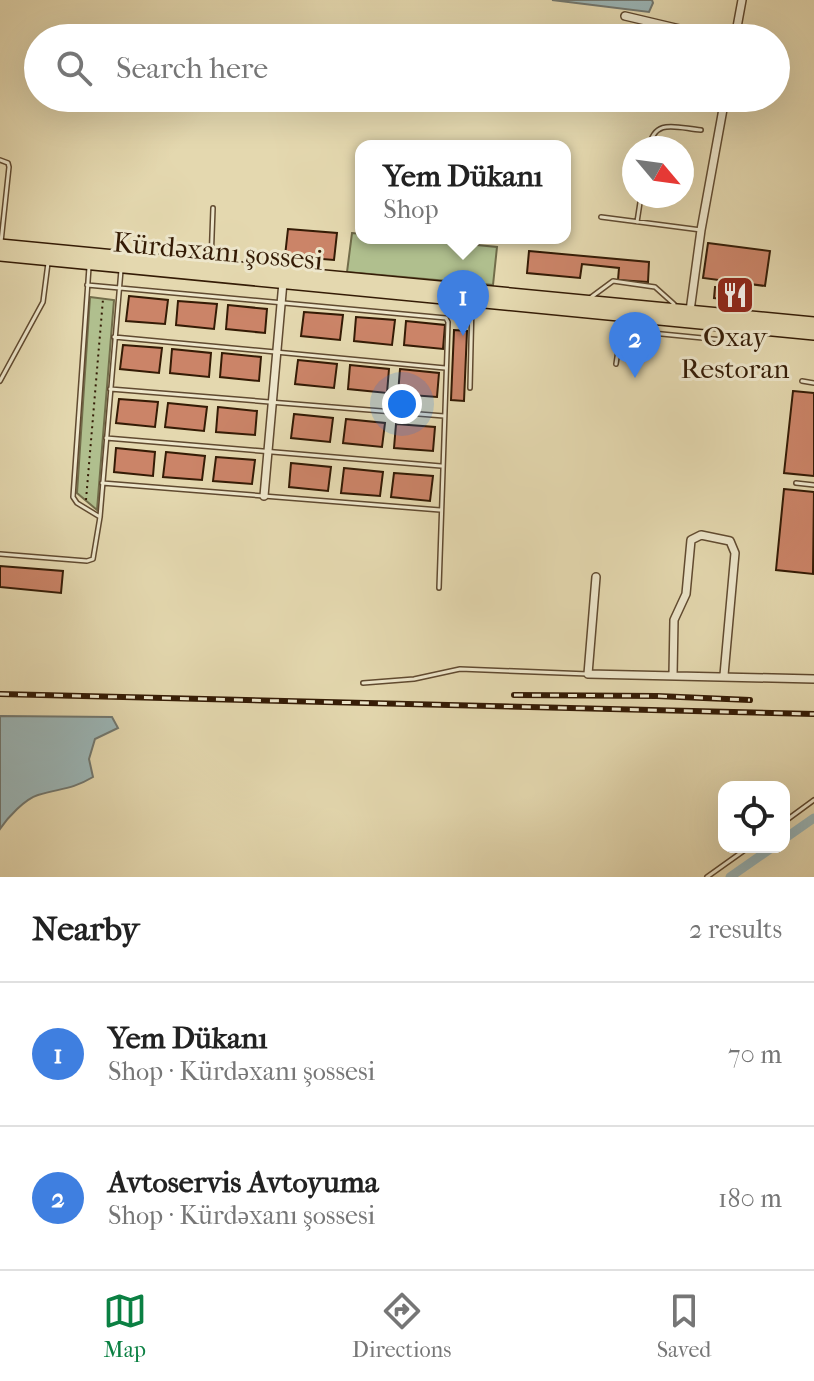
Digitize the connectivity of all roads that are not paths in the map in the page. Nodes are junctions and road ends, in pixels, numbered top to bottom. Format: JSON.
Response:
{"nodes":[{"id":1,"x":742,"y":0,"type":"edge"},
{"id":2,"x":625,"y":16,"type":"dead end"},
{"id":3,"x":659,"y":24,"type":"edge"},
{"id":4,"x":738,"y":24,"type":"edge"},
{"id":5,"x":722,"y":112,"type":"edge"},
{"id":6,"x":701,"y":130,"type":"dead end"},
{"id":7,"x":651,"y":136,"type":"edge"},
{"id":8,"x":0,"y":160,"type":"edge"},
{"id":9,"x":213,"y":208,"type":"dead end"},
{"id":10,"x":639,"y":208,"type":"edge"},
{"id":11,"x":601,"y":217,"type":"dead end"},
{"id":12,"x":637,"y":222,"type":"junction"},
{"id":13,"x":2,"y":225,"type":"edge"},
{"id":14,"x":701,"y":230,"type":"junction"},
{"id":15,"x":0,"y":245,"type":"edge"},
{"id":16,"x":0,"y":255,"type":"edge"},
{"id":17,"x":48,"y":259,"type":"junction"},
{"id":18,"x":89,"y":263,"type":"junction"},
{"id":19,"x":121,"y":266,"type":"junction"},
{"id":20,"x":211,"y":266,"type":"junction"},
{"id":21,"x":284,"y":277,"type":"junction"},
{"id":22,"x":87,"y":285,"type":"junction"},
{"id":23,"x":118,"y":288,"type":"junction"},
{"id":24,"x":473,"y":299,"type":"junction"},
{"id":25,"x":587,"y":301,"type":"junction"},
{"id":26,"x":282,"y":302,"type":"junction"},
{"id":27,"x":683,"y":313,"type":"junction"},
{"id":28,"x":624,"y":314,"type":"junction"},
{"id":29,"x":814,"y":323,"type":"edge"},
{"id":30,"x":621,"y":330,"type":"junction"},
{"id":31,"x":814,"y":334,"type":"edge"},
{"id":32,"x":114,"y":337,"type":"junction"},
{"id":33,"x":723,"y":340,"type":"dead end"},
{"id":34,"x":277,"y":351,"type":"junction"},
{"id":35,"x":616,"y":364,"type":"dead end"},
{"id":36,"x":447,"y":368,"type":"junction"},
{"id":37,"x":0,"y":381,"type":"edge"},
{"id":38,"x":802,"y":381,"type":"dead end"},
{"id":39,"x":814,"y":383,"type":"edge"},
{"id":40,"x":470,"y":388,"type":"dead end"},
{"id":41,"x":110,"y":389,"type":"junction"},
{"id":42,"x":273,"y":401,"type":"junction"},
{"id":43,"x":444,"y":416,"type":"junction"},
{"id":44,"x":106,"y":438,"type":"junction"},
{"id":45,"x":268,"y":451,"type":"junction"},
{"id":46,"x":442,"y":466,"type":"junction"},
{"id":47,"x":102,"y":483,"type":"junction"},
{"id":48,"x":796,"y":483,"type":"dead end"},
{"id":49,"x":814,"y":485,"type":"edge"},
{"id":50,"x":264,"y":496,"type":"junction"},
{"id":51,"x":440,"y":510,"type":"junction"},
{"id":52,"x":100,"y":517,"type":"junction"},
{"id":53,"x":0,"y":554,"type":"edge"},
{"id":54,"x":596,"y":577,"type":"dead end"},
{"id":55,"x":439,"y":588,"type":"dead end"},
{"id":56,"x":588,"y":674,"type":"junction"},
{"id":57,"x":673,"y":675,"type":"junction"},
{"id":58,"x":724,"y":675,"type":"junction"},
{"id":59,"x":814,"y":679,"type":"edge"},
{"id":60,"x":363,"y":683,"type":"dead end"},
{"id":61,"x":814,"y":800,"type":"edge"},
{"id":62,"x":790,"y":818,"type":"edge"},
{"id":63,"x":741,"y":853,"type":"edge"},
{"id":64,"x":707,"y":877,"type":"edge"}],
"edges":[{"from":1,"to":4,"type":"street"},
{"from":2,"to":3,"type":"street"},
{"from":5,"to":14,"type":"street"},
{"from":6,"to":7,"type":"lane"},
{"from":8,"to":13,"type":"lane"},
{"from":9,"to":20,"type":"lane"},
{"from":10,"to":12,"type":"lane"},
{"from":11,"to":12,"type":"lane"},
{"from":12,"to":14,"type":"lane"},
{"from":13,"to":15,"type":"lane"},
{"from":14,"to":27,"type":"street"},
{"from":15,"to":20,"type":"main road","name":"Kürdəxanı şossesi"},
{"from":16,"to":17,"type":"main road","name":"Kürdəxanı şossesi"},
{"from":17,"to":18,"type":"main road","name":"Kürdəxanı şossesi"},
{"from":17,"to":37,"type":"lane"},
{"from":18,"to":19,"type":"main road","name":"Kürdəxanı şossesi"},
{"from":18,"to":22,"type":"lane"},
{"from":19,"to":21,"type":"main road","name":"Kürdəxanı şossesi"},
{"from":19,"to":23,"type":"lane"},
{"from":20,"to":21,"type":"main road","name":"Kürdəxanı şossesi"},
{"from":21,"to":24,"type":"main road","name":"Kürdəxanı şossesi"},
{"from":21,"to":25,"type":"main road","name":"Kürdəxanı şossesi"},
{"from":21,"to":26,"type":"street"},
{"from":22,"to":23,"type":"lane"},
{"from":22,"to":52,"type":"lane"},
{"from":23,"to":26,"type":"lane"},
{"from":23,"to":32,"type":"lane"},
{"from":24,"to":28,"type":"main road","name":"Kürdəxanı şossesi"},
{"from":24,"to":40,"type":"lane"},
{"from":25,"to":27,"type":"main road","name":"Kürdəxanı şossesi"},
{"from":25,"to":27,"type":"lane"},
{"from":26,"to":34,"type":"street"},
{"from":26,"to":36,"type":"lane"},
{"from":27,"to":28,"type":"main road","name":"Kürdəxanı şossesi"},
{"from":27,"to":29,"type":"main road","name":"Kürdəxanı şossesi"},
{"from":27,"to":31,"type":"main road","name":"Kürdəxanı şossesi"},
{"from":28,"to":30,"type":"lane"},
{"from":30,"to":33,"type":"lane"},
{"from":30,"to":35,"type":"lane"},
{"from":32,"to":34,"type":"lane"},
{"from":32,"to":41,"type":"lane"},
{"from":34,"to":36,"type":"lane"},
{"from":34,"to":42,"type":"street"},
{"from":36,"to":43,"type":"lane"},
{"from":38,"to":39,"type":"lane"},
{"from":41,"to":42,"type":"lane"},
{"from":41,"to":44,"type":"lane"},
{"from":42,"to":43,"type":"lane"},
{"from":42,"to":45,"type":"street"},
{"from":43,"to":46,"type":"lane"},
{"from":44,"to":45,"type":"lane"},
{"from":44,"to":47,"type":"lane"},
{"from":45,"to":46,"type":"lane"},
{"from":45,"to":50,"type":"street"},
{"from":46,"to":51,"type":"lane"},
{"from":47,"to":50,"type":"lane"},
{"from":47,"to":52,"type":"lane"},
{"from":48,"to":49,"type":"lane"},
{"from":50,"to":51,"type":"lane"},
{"from":51,"to":55,"type":"lane"},
{"from":52,"to":53,"type":"lane"},
{"from":54,"to":56,"type":"street"},
{"from":56,"to":57,"type":"street"},
{"from":56,"to":60,"type":"lane"},
{"from":57,"to":58,"type":"street"},
{"from":57,"to":58,"type":"street"},
{"from":58,"to":59,"type":"street"},
{"from":61,"to":62,"type":"lane"},
{"from":63,"to":64,"type":"lane"}]}
